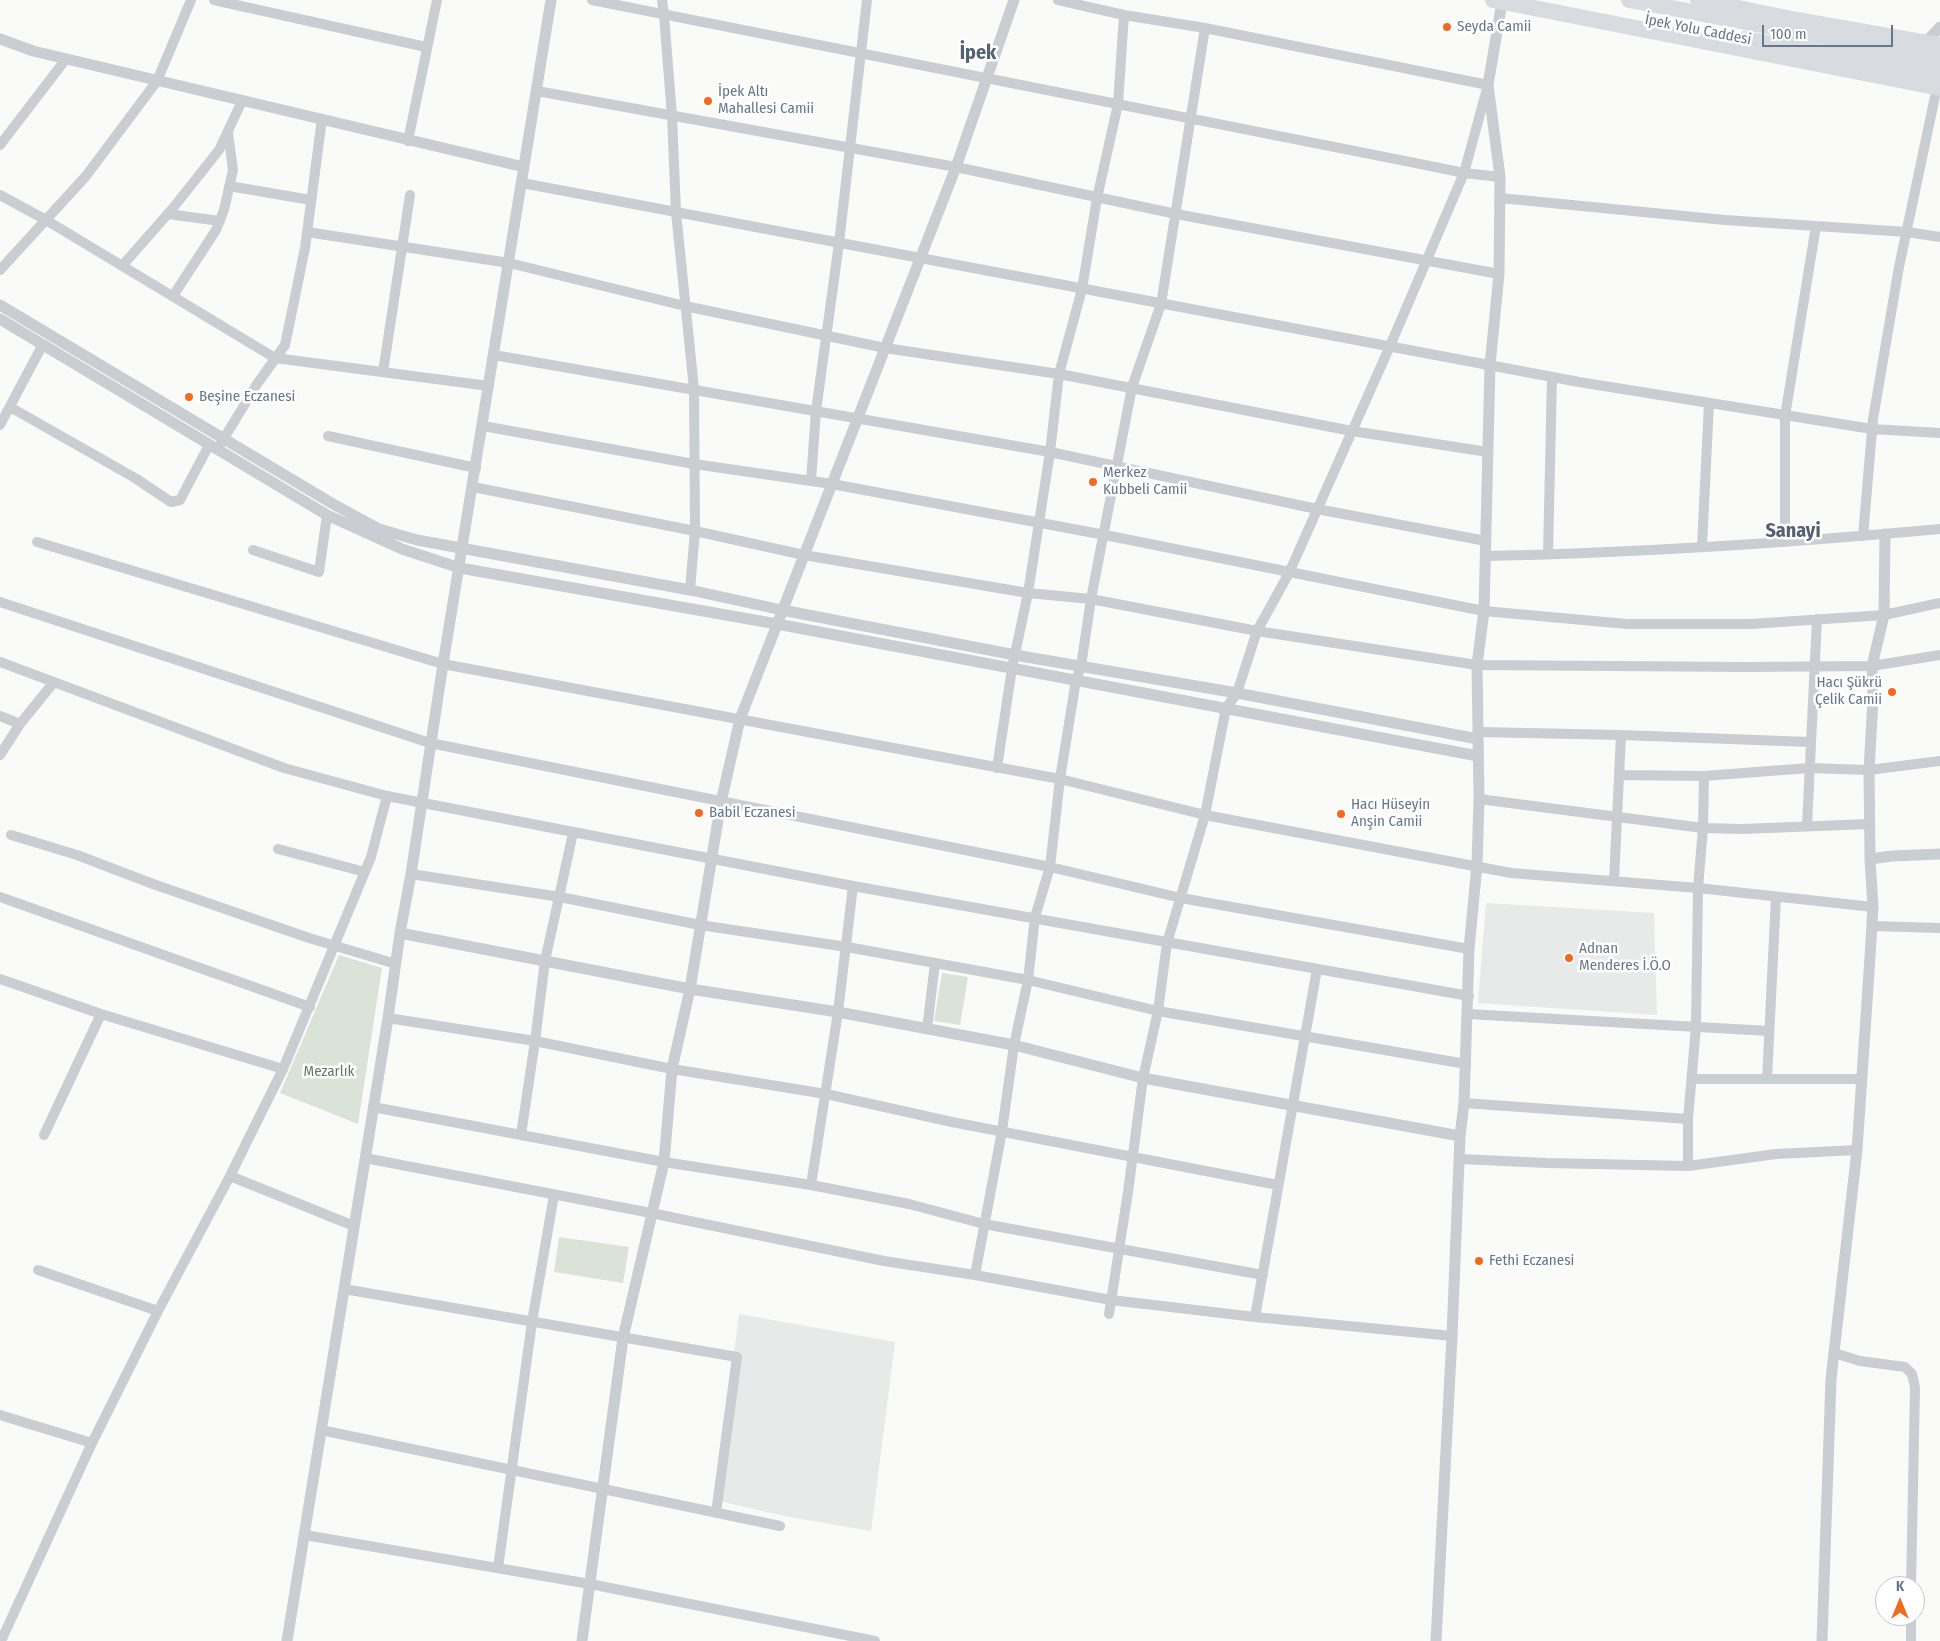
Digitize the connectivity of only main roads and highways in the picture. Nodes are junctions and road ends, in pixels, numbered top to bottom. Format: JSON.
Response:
{"nodes":[{"id":1,"x":1544,"y":0,"type":"edge"},
{"id":2,"x":1629,"y":0,"type":"edge"},
{"id":3,"x":1698,"y":0,"type":"edge"},
{"id":4,"x":1497,"y":1,"type":"edge"},
{"id":5,"x":1932,"y":44,"type":"edge"},
{"id":6,"x":1940,"y":59,"type":"edge"},
{"id":7,"x":1939,"y":83,"type":"edge"}],
"edges":[{"from":1,"to":7,"type":"highway","name":"İpek Yolu Caddesi"},
{"from":2,"to":6,"type":"highway","name":"İpek Yolu Caddesi"},
{"from":3,"to":5,"type":"highway"},
{"from":4,"to":7,"type":"highway"}]}
